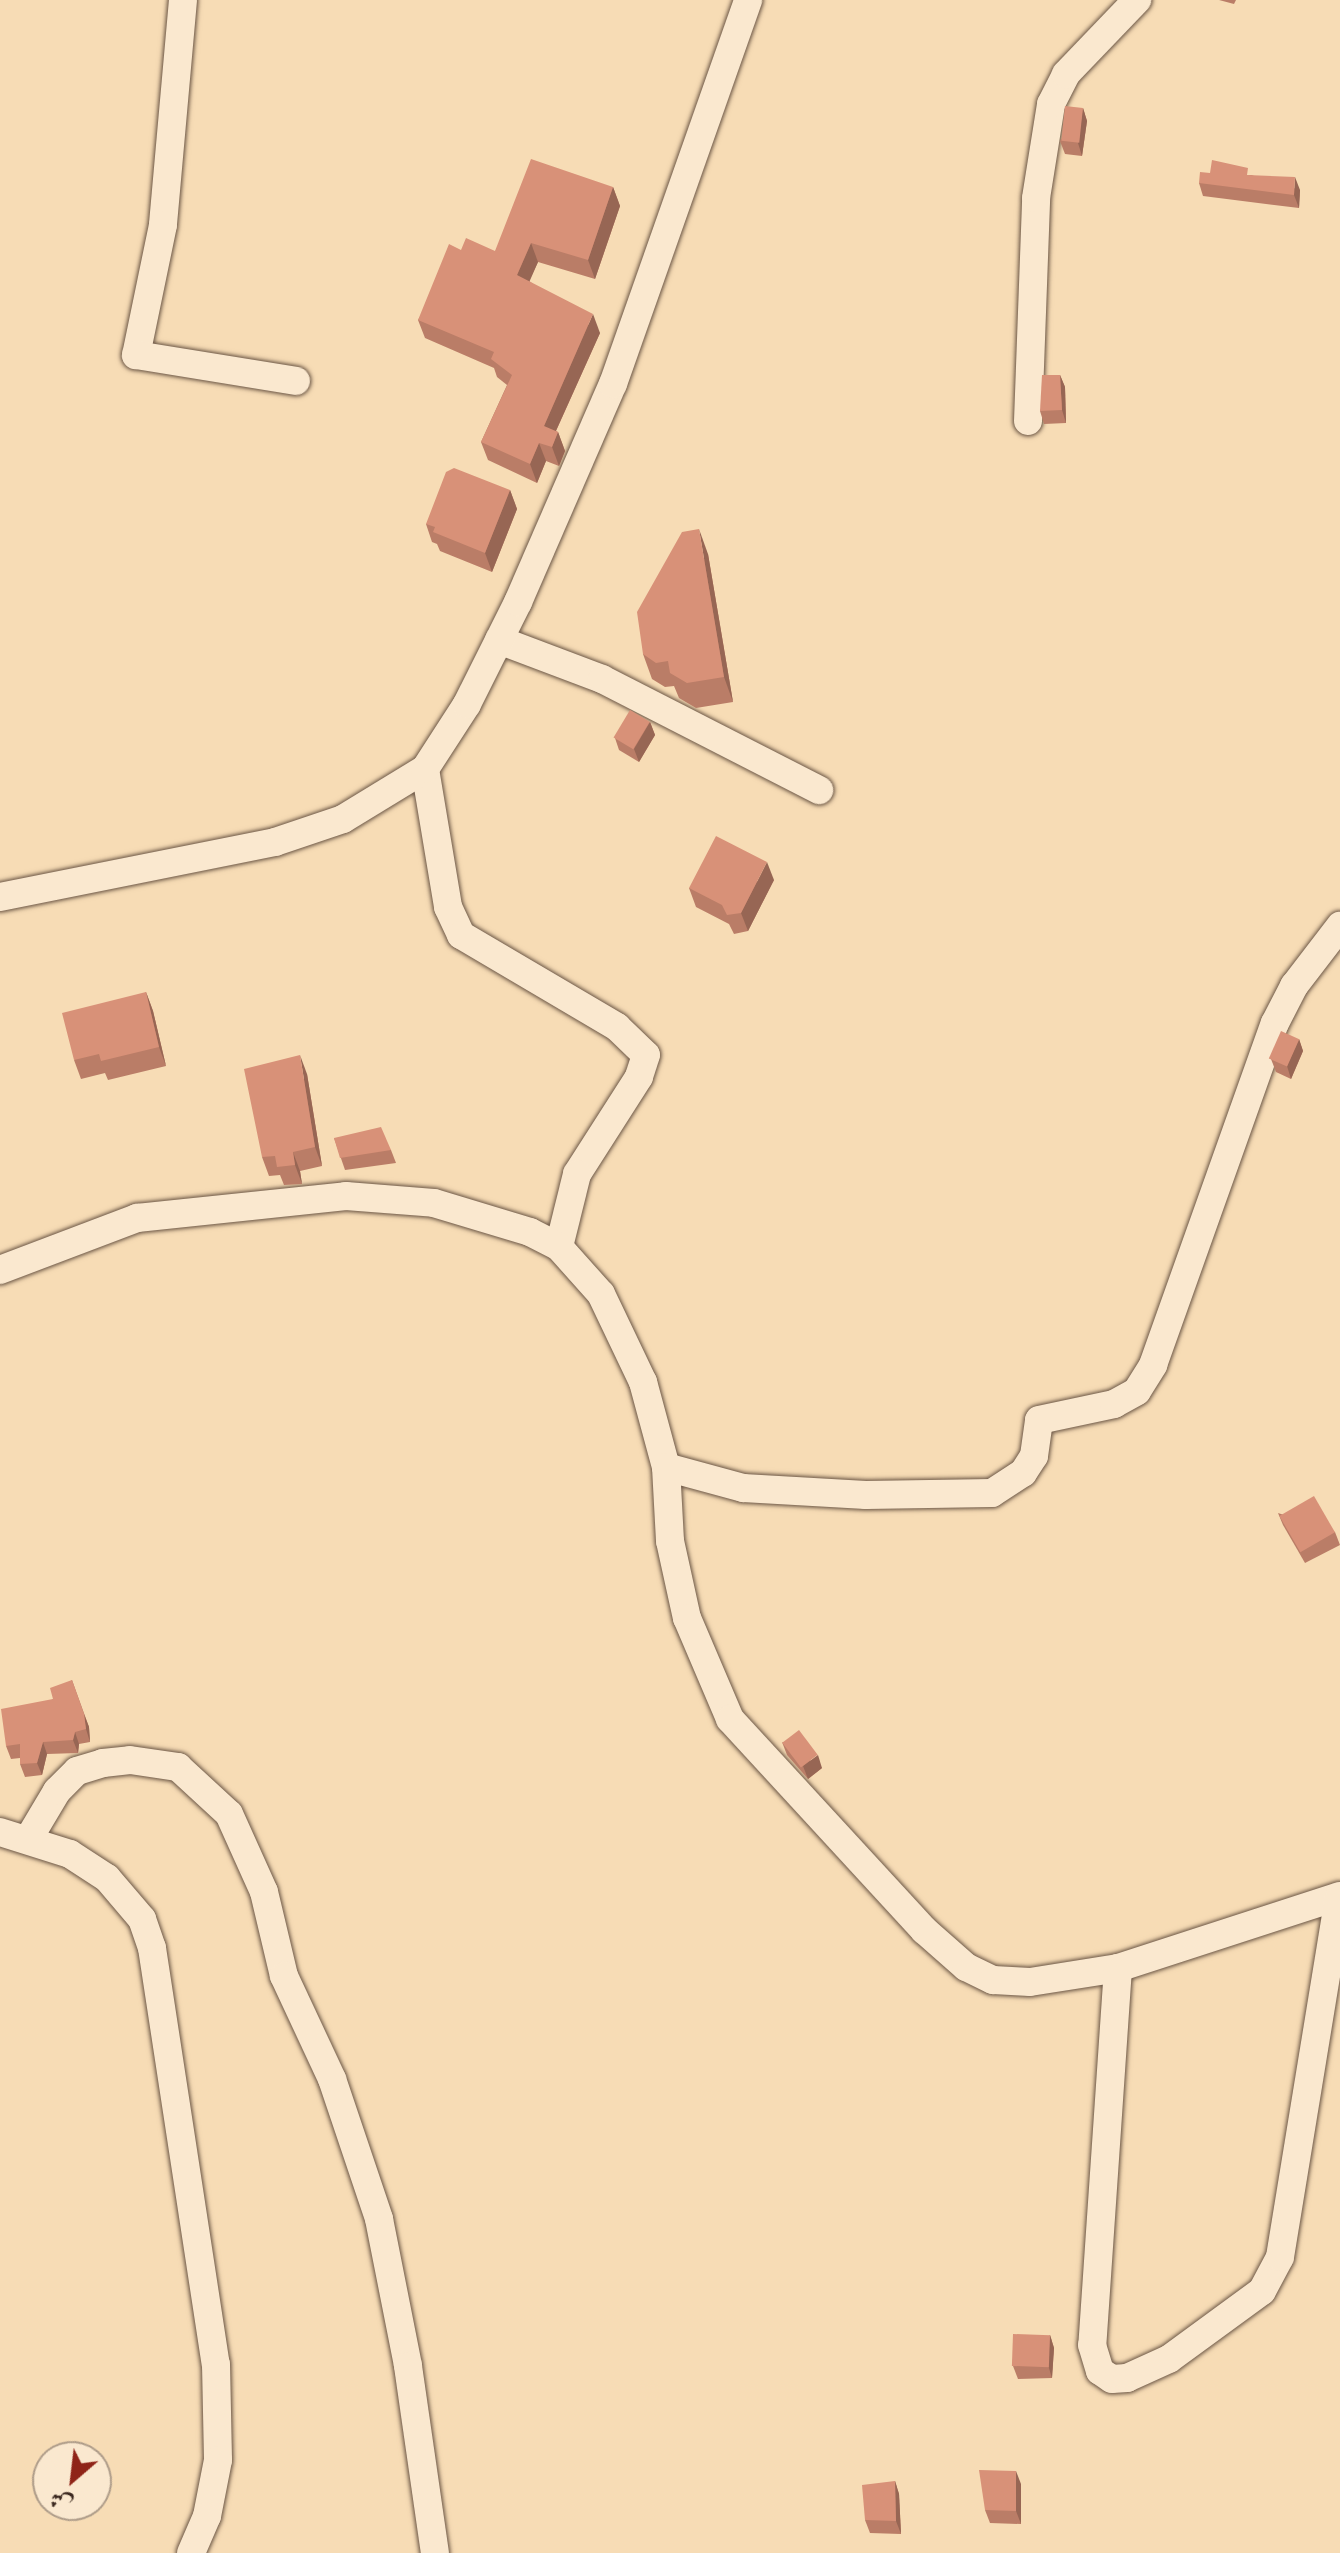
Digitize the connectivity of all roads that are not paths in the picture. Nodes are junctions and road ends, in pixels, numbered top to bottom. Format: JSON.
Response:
{"nodes":[{"id":1,"x":183,"y":0,"type":"edge"},
{"id":2,"x":748,"y":0,"type":"edge"},
{"id":3,"x":1137,"y":0,"type":"edge"},
{"id":4,"x":296,"y":381,"type":"dead end"},
{"id":5,"x":1028,"y":421,"type":"dead end"},
{"id":6,"x":499,"y":640,"type":"junction"},
{"id":7,"x":425,"y":769,"type":"junction"},
{"id":8,"x":819,"y":790,"type":"dead end"},
{"id":9,"x":0,"y":897,"type":"edge"},
{"id":10,"x":1340,"y":926,"type":"edge"},
{"id":11,"x":559,"y":1247,"type":"junction"},
{"id":12,"x":0,"y":1270,"type":"edge"},
{"id":13,"x":666,"y":1467,"type":"junction"},
{"id":14,"x":0,"y":1832,"type":"edge"},
{"id":15,"x":29,"y":1838,"type":"junction"},
{"id":16,"x":1339,"y":1897,"type":"edge"},
{"id":17,"x":1118,"y":1968,"type":"junction"},
{"id":18,"x":191,"y":2553,"type":"edge"},
{"id":19,"x":435,"y":2553,"type":"edge"}],
"edges":[{"from":1,"to":4,"type":"street"},
{"from":2,"to":6,"type":"street"},
{"from":3,"to":5,"type":"street"},
{"from":6,"to":7,"type":"street"},
{"from":6,"to":8,"type":"street"},
{"from":7,"to":9,"type":"street"},
{"from":7,"to":11,"type":"street"},
{"from":10,"to":13,"type":"street"},
{"from":11,"to":12,"type":"street"},
{"from":11,"to":13,"type":"street"},
{"from":13,"to":17,"type":"street"},
{"from":14,"to":15,"type":"street"},
{"from":15,"to":18,"type":"street"},
{"from":15,"to":19,"type":"street"},
{"from":16,"to":17,"type":"street"},
{"from":16,"to":17,"type":"street"}]}
